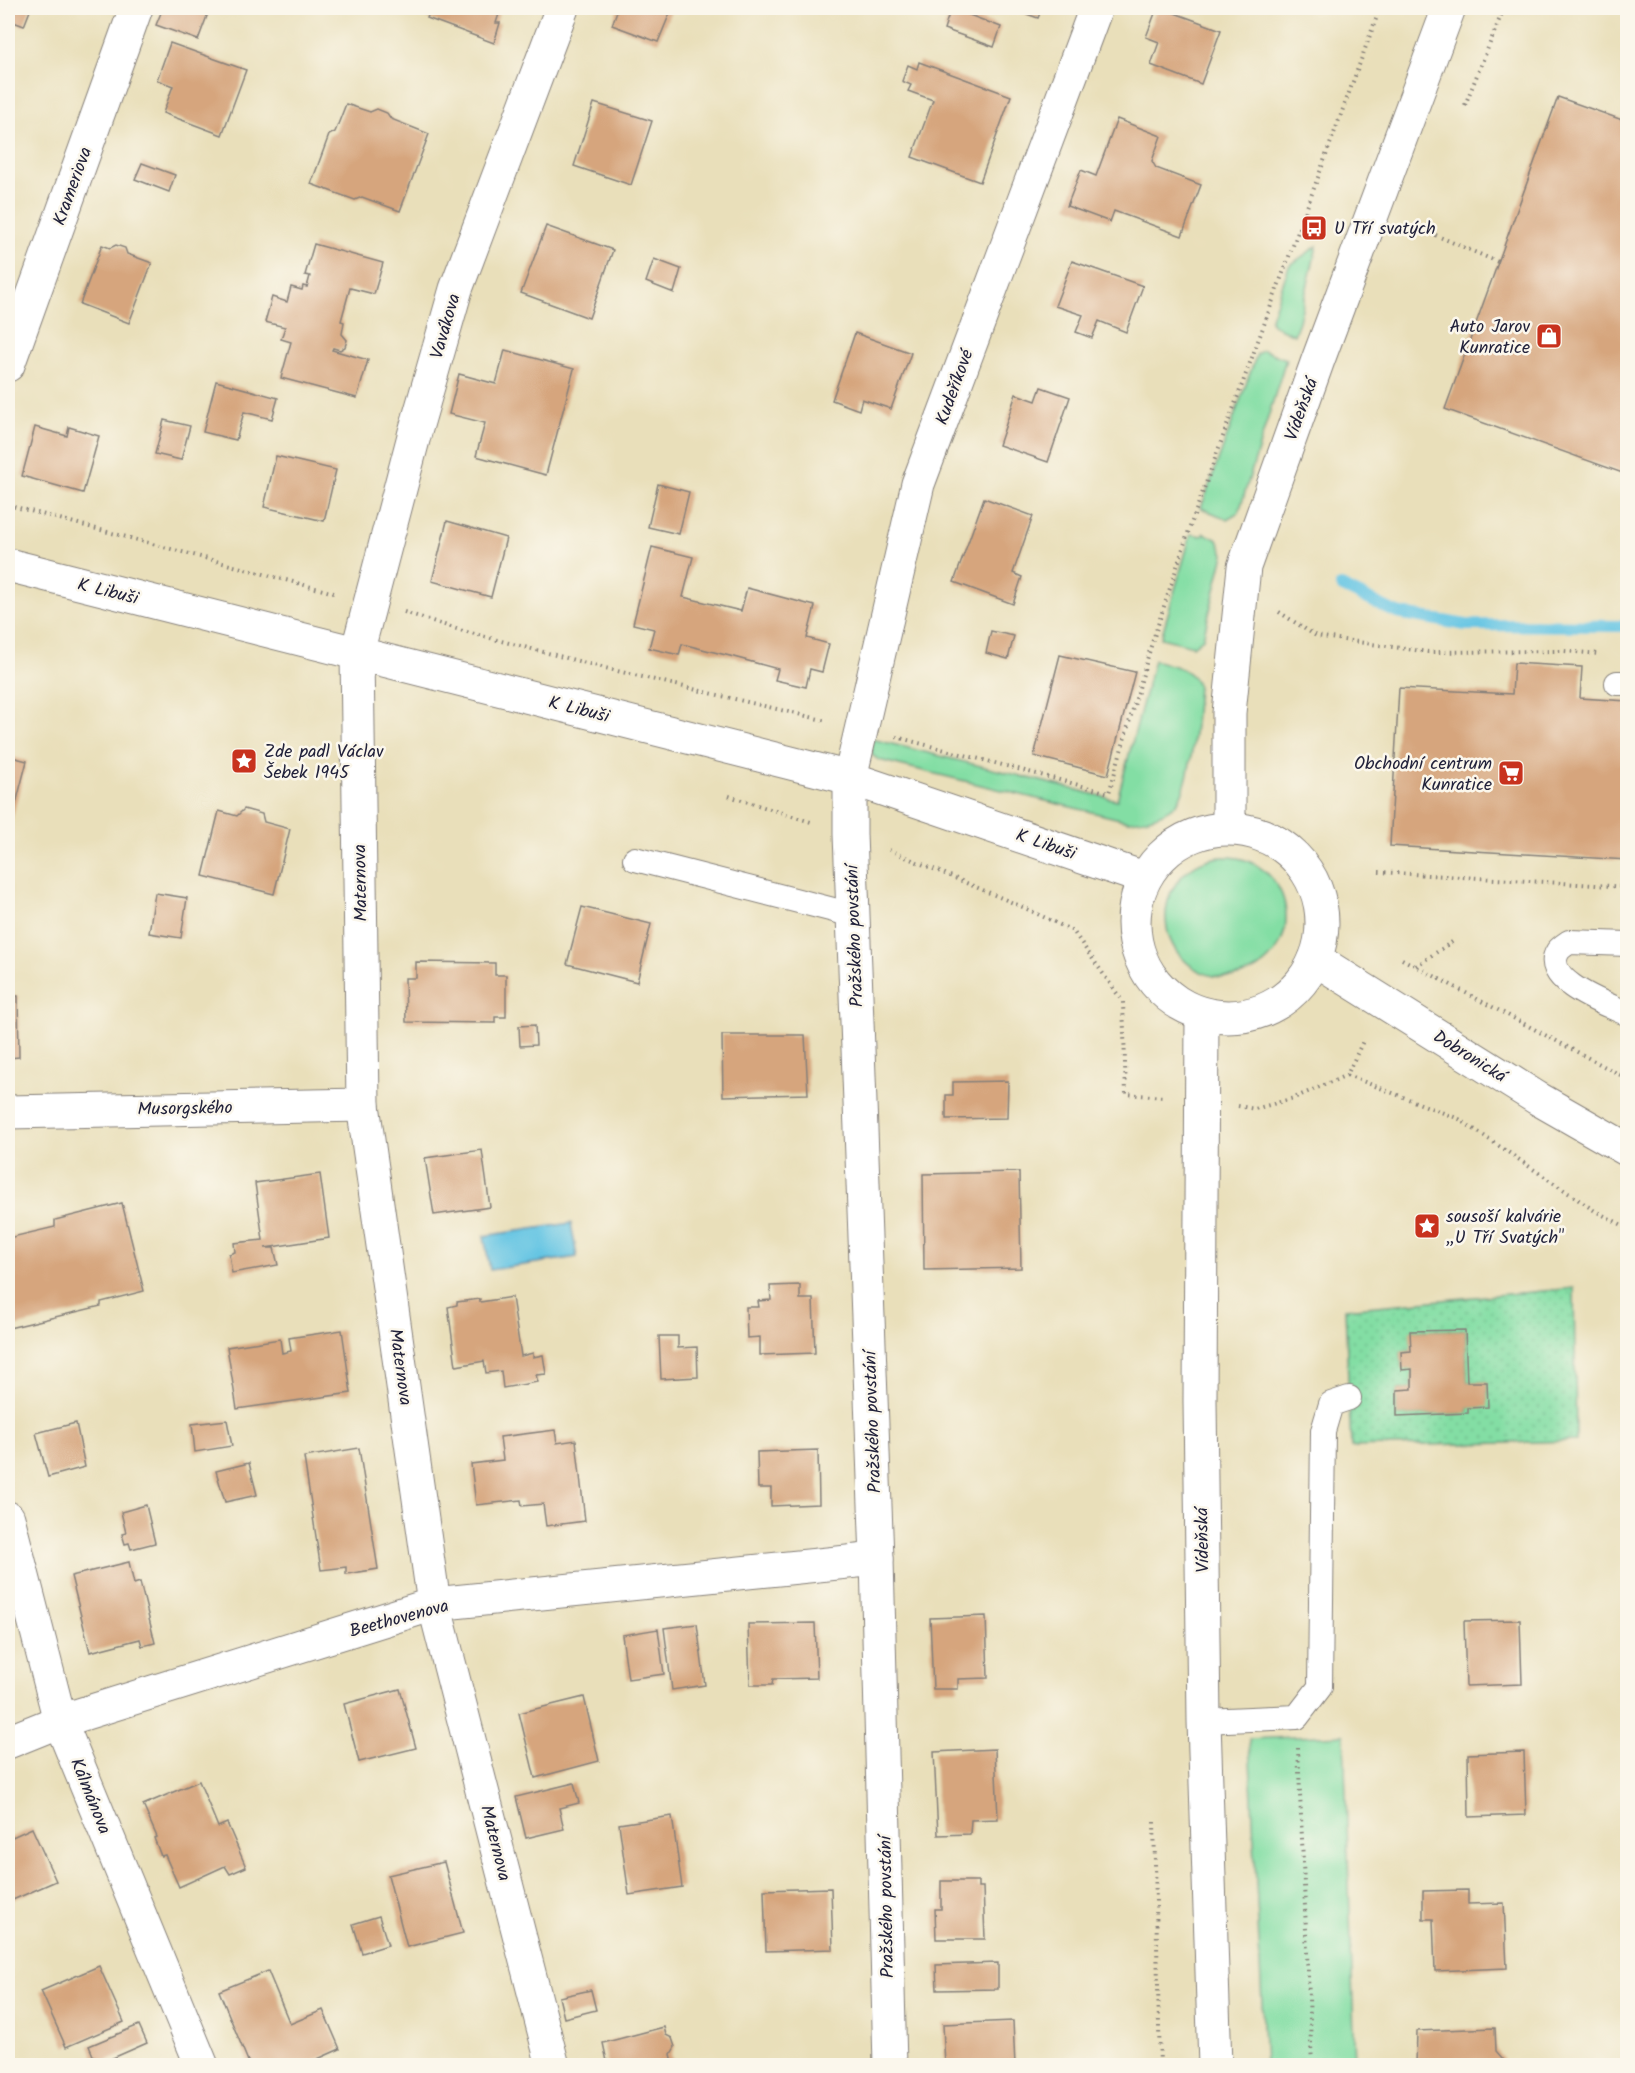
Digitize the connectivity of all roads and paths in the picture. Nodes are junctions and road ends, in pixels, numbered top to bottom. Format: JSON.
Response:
{"nodes":[{"id":1,"x":136,"y":8,"type":"edge"},
{"id":2,"x":562,"y":8,"type":"edge"},
{"id":3,"x":1096,"y":8,"type":"edge"},
{"id":4,"x":1380,"y":8,"type":"edge"},
{"id":5,"x":1449,"y":8,"type":"edge"},
{"id":6,"x":1504,"y":8,"type":"edge"},
{"id":7,"x":1465,"y":105,"type":"dead end"},
{"id":8,"x":1419,"y":228,"type":"dead end"},
{"id":9,"x":1498,"y":262,"type":"dead end"},
{"id":10,"x":8,"y":364,"type":"edge"},
{"id":11,"x":8,"y":505,"type":"edge"},
{"id":12,"x":8,"y":565,"type":"edge"},
{"id":13,"x":370,"y":603,"type":"junction"},
{"id":14,"x":1279,"y":612,"type":"dead end"},
{"id":15,"x":357,"y":653,"type":"junction"},
{"id":16,"x":1622,"y":683,"type":"edge"},
{"id":17,"x":861,"y":728,"type":"junction"},
{"id":18,"x":850,"y":778,"type":"junction"},
{"id":19,"x":729,"y":796,"type":"dead end"},
{"id":20,"x":1229,"y":828,"type":"junction"},
{"id":21,"x":850,"y":834,"type":"junction"},
{"id":22,"x":635,"y":859,"type":"dead end"},
{"id":23,"x":1379,"y":872,"type":"dead end"},
{"id":24,"x":1144,"y":878,"type":"junction"},
{"id":25,"x":1628,"y":888,"type":"edge"},
{"id":26,"x":853,"y":915,"type":"junction"},
{"id":27,"x":1455,"y":940,"type":"dead end"},
{"id":28,"x":1628,"y":944,"type":"edge"},
{"id":29,"x":1315,"y":959,"type":"junction"},
{"id":30,"x":1402,"y":959,"type":"dead end"},
{"id":31,"x":1416,"y":966,"type":"junction"},
{"id":32,"x":1202,"y":1014,"type":"junction"},
{"id":33,"x":1628,"y":1014,"type":"edge"},
{"id":34,"x":1363,"y":1041,"type":"dead end"},
{"id":35,"x":1347,"y":1075,"type":"junction"},
{"id":36,"x":1628,"y":1079,"type":"edge"},
{"id":37,"x":1164,"y":1097,"type":"dead end"},
{"id":38,"x":363,"y":1105,"type":"junction"},
{"id":39,"x":1232,"y":1105,"type":"dead end"},
{"id":40,"x":8,"y":1112,"type":"edge"},
{"id":41,"x":1628,"y":1150,"type":"edge"},
{"id":42,"x":1628,"y":1228,"type":"edge"},
{"id":43,"x":1349,"y":1398,"type":"dead end"},
{"id":44,"x":8,"y":1518,"type":"edge"},
{"id":45,"x":877,"y":1558,"type":"junction"},
{"id":46,"x":434,"y":1604,"type":"junction"},
{"id":47,"x":1297,"y":1717,"type":"junction"},
{"id":48,"x":60,"y":1721,"type":"junction"},
{"id":49,"x":1204,"y":1721,"type":"junction"},
{"id":50,"x":8,"y":1742,"type":"edge"},
{"id":51,"x":1154,"y":1822,"type":"dead end"},
{"id":52,"x":202,"y":2066,"type":"edge"},
{"id":53,"x":553,"y":2066,"type":"edge"},
{"id":54,"x":890,"y":2066,"type":"edge"},
{"id":55,"x":1160,"y":2066,"type":"edge"},
{"id":56,"x":1215,"y":2066,"type":"edge"},
{"id":57,"x":1311,"y":2066,"type":"edge"}],
"edges":[{"from":1,"to":10,"type":"street","name":"Krameriova"},
{"from":2,"to":13,"type":"street","name":"Vavákova"},
{"from":3,"to":17,"type":"street","name":"Kudeříkové"},
{"from":4,"to":17,"type":"path"},
{"from":5,"to":20,"type":"street","name":"Vídeňská"},
{"from":6,"to":7,"type":"path"},
{"from":8,"to":9,"type":"path"},
{"from":11,"to":13,"type":"path"},
{"from":12,"to":15,"type":"street","name":"K Libuši"},
{"from":13,"to":15,"type":"street","name":"Vavákova"},
{"from":13,"to":17,"type":"path"},
{"from":14,"to":16,"type":"path"},
{"from":15,"to":18,"type":"street","name":"K Libuši"},
{"from":15,"to":38,"type":"street","name":"Maternova"},
{"from":17,"to":18,"type":"street","name":"Kudeříkové"},
{"from":18,"to":21,"type":"street","name":"Pražského povstání"},
{"from":18,"to":24,"type":"street","name":"K Libuši"},
{"from":19,"to":21,"type":"path"},
{"from":20,"to":24,"type":"street"},
{"from":20,"to":29,"type":"street"},
{"from":21,"to":26,"type":"street","name":"Pražského povstání"},
{"from":21,"to":37,"type":"path"},
{"from":22,"to":26,"type":"lane"},
{"from":23,"to":25,"type":"path"},
{"from":24,"to":32,"type":"street"},
{"from":26,"to":45,"type":"street","name":"Pražského povstání"},
{"from":27,"to":31,"type":"path"},
{"from":28,"to":33,"type":"lane"},
{"from":29,"to":32,"type":"street"},
{"from":29,"to":41,"type":"street","name":"Dobronická"},
{"from":30,"to":31,"type":"path"},
{"from":31,"to":36,"type":"path"},
{"from":32,"to":49,"type":"street","name":"Vídeňská"},
{"from":34,"to":35,"type":"path"},
{"from":35,"to":39,"type":"path"},
{"from":35,"to":42,"type":"path"},
{"from":38,"to":40,"type":"street","name":"Musorgského"},
{"from":38,"to":46,"type":"street","name":"Maternova"},
{"from":43,"to":47,"type":"lane"},
{"from":44,"to":48,"type":"street","name":"Kálmánova"},
{"from":45,"to":46,"type":"street","name":"Beethovenova"},
{"from":45,"to":54,"type":"street","name":"Pražského povstání"},
{"from":46,"to":48,"type":"street","name":"Beethovenova"},
{"from":46,"to":53,"type":"street","name":"Maternova"},
{"from":47,"to":49,"type":"lane"},
{"from":47,"to":57,"type":"path"},
{"from":48,"to":50,"type":"street","name":"Beethovenova"},
{"from":48,"to":52,"type":"street","name":"Kálmánova"},
{"from":49,"to":56,"type":"street","name":"Vídeňská"},
{"from":51,"to":55,"type":"path"}]}
